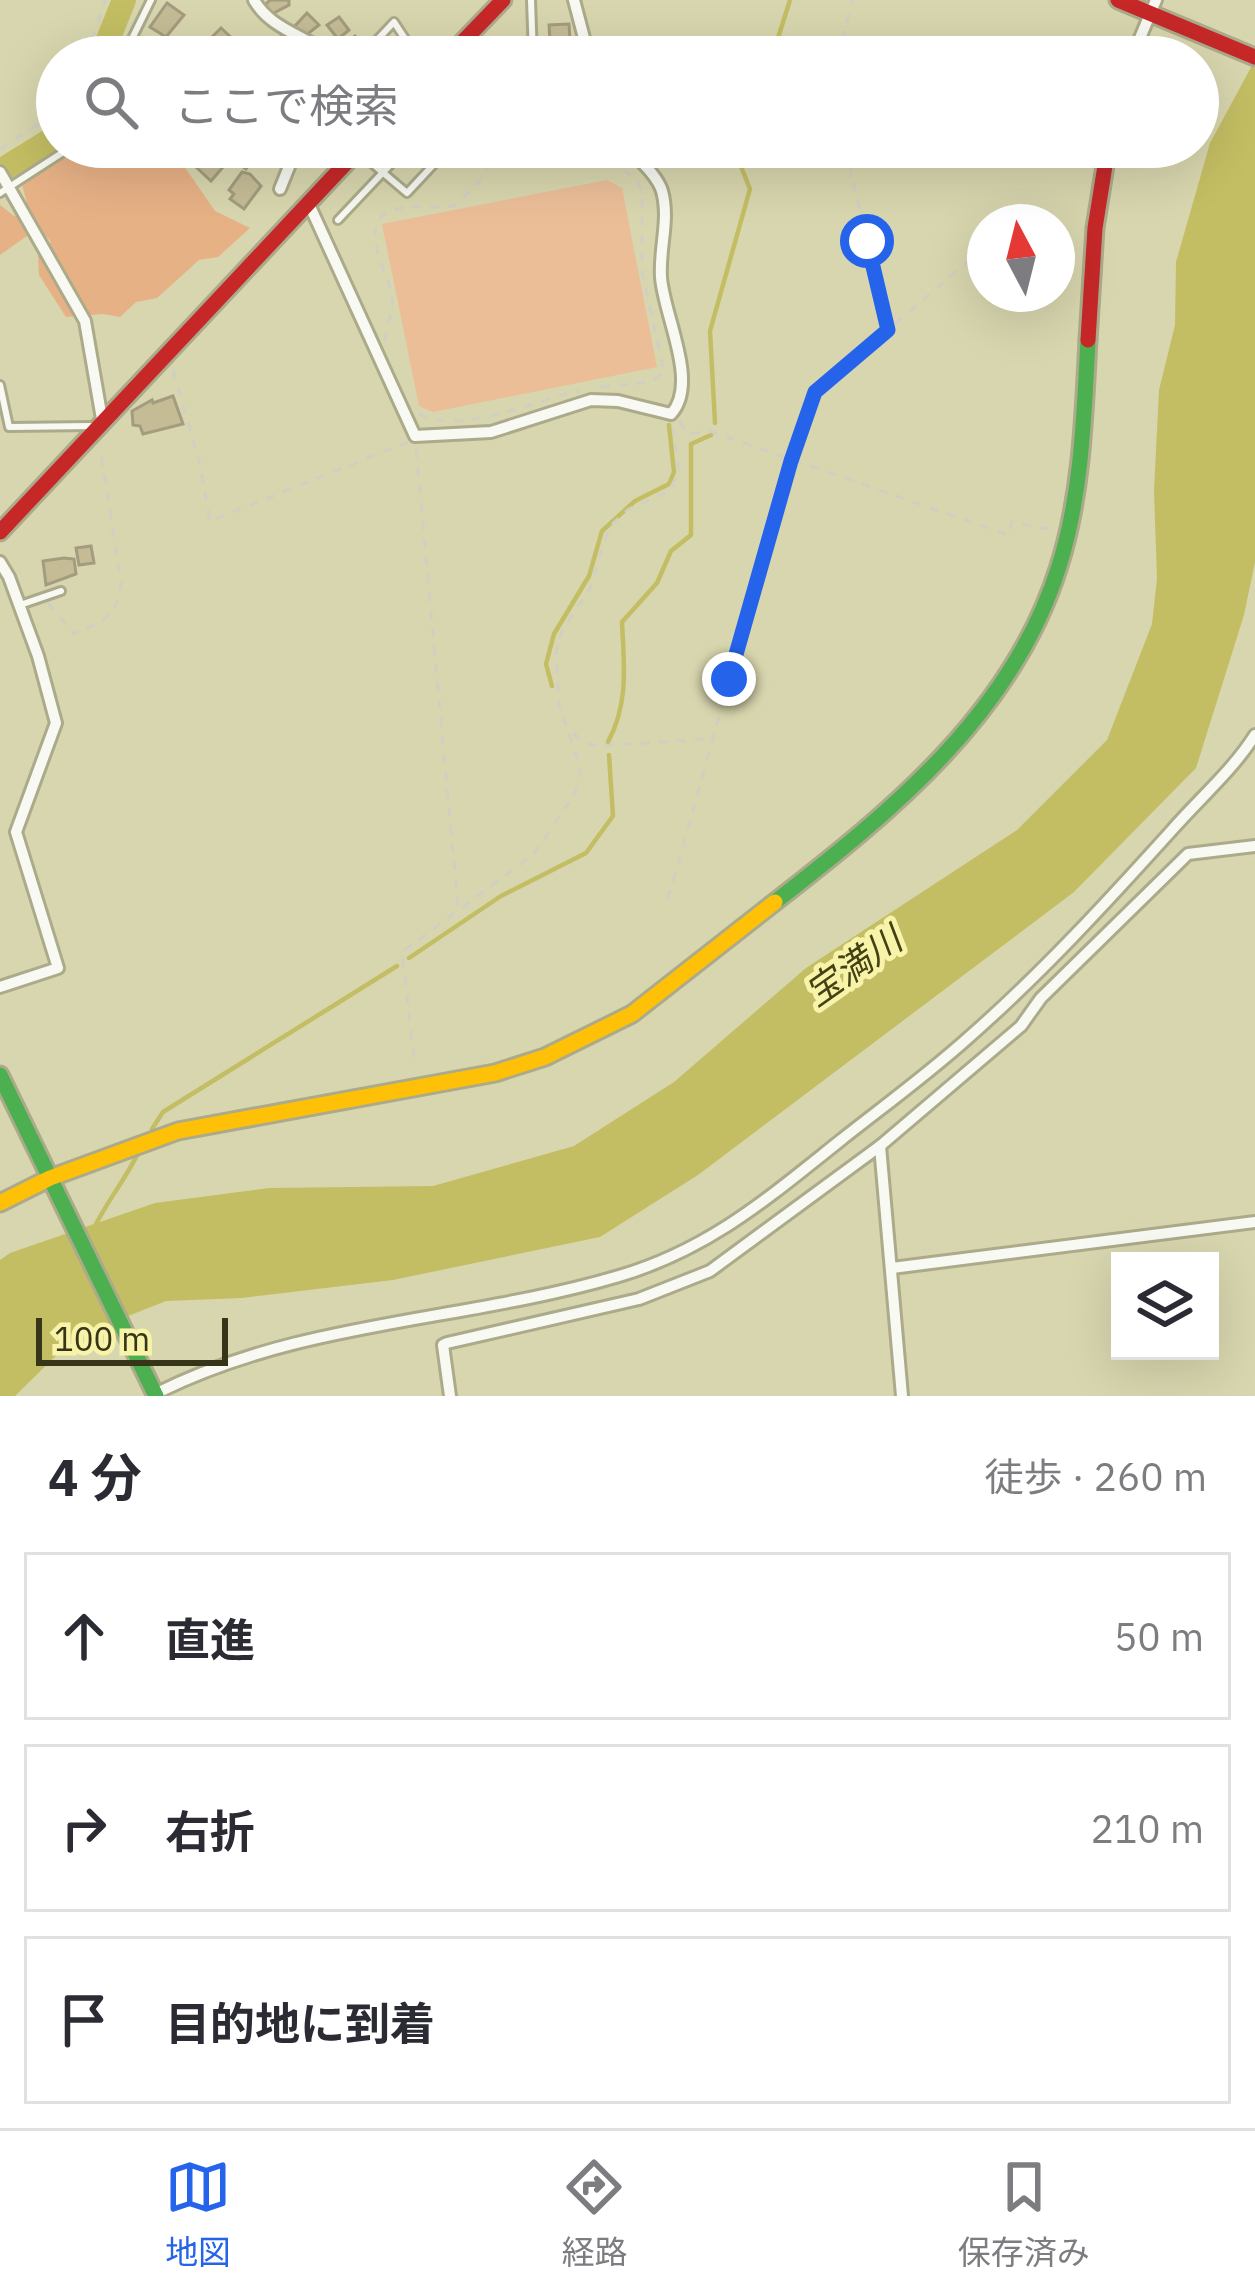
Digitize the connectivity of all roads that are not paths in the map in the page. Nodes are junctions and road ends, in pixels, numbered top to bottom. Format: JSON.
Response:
{"nodes":[{"id":1,"x":151,"y":0,"type":"edge"},
{"id":2,"x":254,"y":0,"type":"edge"},
{"id":3,"x":503,"y":0,"type":"edge"},
{"id":4,"x":531,"y":0,"type":"edge"},
{"id":5,"x":574,"y":0,"type":"edge"},
{"id":6,"x":1118,"y":0,"type":"edge"},
{"id":7,"x":1156,"y":10,"type":"edge"},
{"id":8,"x":133,"y":36,"type":"edge"},
{"id":9,"x":297,"y":36,"type":"edge"},
{"id":10,"x":381,"y":36,"type":"edge"},
{"id":11,"x":403,"y":36,"type":"edge"},
{"id":12,"x":468,"y":36,"type":"edge"},
{"id":13,"x":532,"y":36,"type":"edge"},
{"id":14,"x":583,"y":36,"type":"edge"},
{"id":15,"x":1211,"y":36,"type":"edge"},
{"id":16,"x":1219,"y":40,"type":"edge"},
{"id":17,"x":1255,"y":57,"type":"edge"},
{"id":18,"x":37,"y":168,"type":"edge"},
{"id":19,"x":288,"y":168,"type":"edge"},
{"id":20,"x":341,"y":168,"type":"edge"},
{"id":21,"x":376,"y":168,"type":"edge"},
{"id":22,"x":388,"y":168,"type":"edge"},
{"id":23,"x":430,"y":168,"type":"edge"},
{"id":24,"x":645,"y":168,"type":"edge"},
{"id":25,"x":1105,"y":168,"type":"edge"},
{"id":26,"x":0,"y":172,"type":"edge"},
{"id":27,"x":382,"y":174,"type":"junction"},
{"id":28,"x":6,"y":188,"type":"edge"},
{"id":29,"x":280,"y":189,"type":"dead end"},
{"id":30,"x":308,"y":202,"type":"junction"},
{"id":31,"x":338,"y":220,"type":"dead end"},
{"id":32,"x":0,"y":385,"type":"edge"},
{"id":33,"x":99,"y":423,"type":"junction"},
{"id":34,"x":0,"y":532,"type":"edge"},
{"id":35,"x":0,"y":562,"type":"edge"},
{"id":36,"x":61,"y":591,"type":"dead end"},
{"id":37,"x":20,"y":604,"type":"junction"},
{"id":38,"x":1255,"y":735,"type":"edge"},
{"id":39,"x":1255,"y":846,"type":"edge"},
{"id":40,"x":0,"y":987,"type":"edge"},
{"id":41,"x":0,"y":1075,"type":"edge"},
{"id":42,"x":880,"y":1146,"type":"junction"},
{"id":43,"x":52,"y":1181,"type":"junction"},
{"id":44,"x":0,"y":1203,"type":"edge"},
{"id":45,"x":1255,"y":1222,"type":"edge"},
{"id":46,"x":892,"y":1268,"type":"junction"},
{"id":47,"x":154,"y":1395,"type":"edge"},
{"id":48,"x":450,"y":1396,"type":"edge"},
{"id":49,"x":902,"y":1396,"type":"edge"}],
"edges":[{"from":1,"to":8,"type":"lane"},
{"from":2,"to":9,"type":"street"},
{"from":3,"to":12,"type":"street"},
{"from":4,"to":13,"type":"lane"},
{"from":5,"to":14,"type":"street"},
{"from":6,"to":7,"type":"street"},
{"from":7,"to":15,"type":"street"},
{"from":10,"to":11,"type":"lane"},
{"from":16,"to":17,"type":"street"},
{"from":18,"to":28,"type":"lane"},
{"from":19,"to":29,"type":"street"},
{"from":20,"to":30,"type":"street"},
{"from":21,"to":27,"type":"lane"},
{"from":22,"to":27,"type":"lane"},
{"from":23,"to":27,"type":"lane"},
{"from":24,"to":30,"type":"street"},
{"from":25,"to":43,"type":"street"},
{"from":26,"to":28,"type":"street"},
{"from":27,"to":31,"type":"lane"},
{"from":28,"to":33,"type":"street"},
{"from":30,"to":33,"type":"street"},
{"from":32,"to":33,"type":"lane"},
{"from":33,"to":34,"type":"street"},
{"from":35,"to":37,"type":"street"},
{"from":36,"to":37,"type":"lane"},
{"from":37,"to":40,"type":"street"},
{"from":38,"to":47,"type":"street"},
{"from":39,"to":42,"type":"street"},
{"from":41,"to":43,"type":"street"},
{"from":42,"to":46,"type":"street"},
{"from":42,"to":48,"type":"street"},
{"from":43,"to":44,"type":"street"},
{"from":43,"to":47,"type":"street"},
{"from":45,"to":46,"type":"street"},
{"from":46,"to":49,"type":"street"}]}
